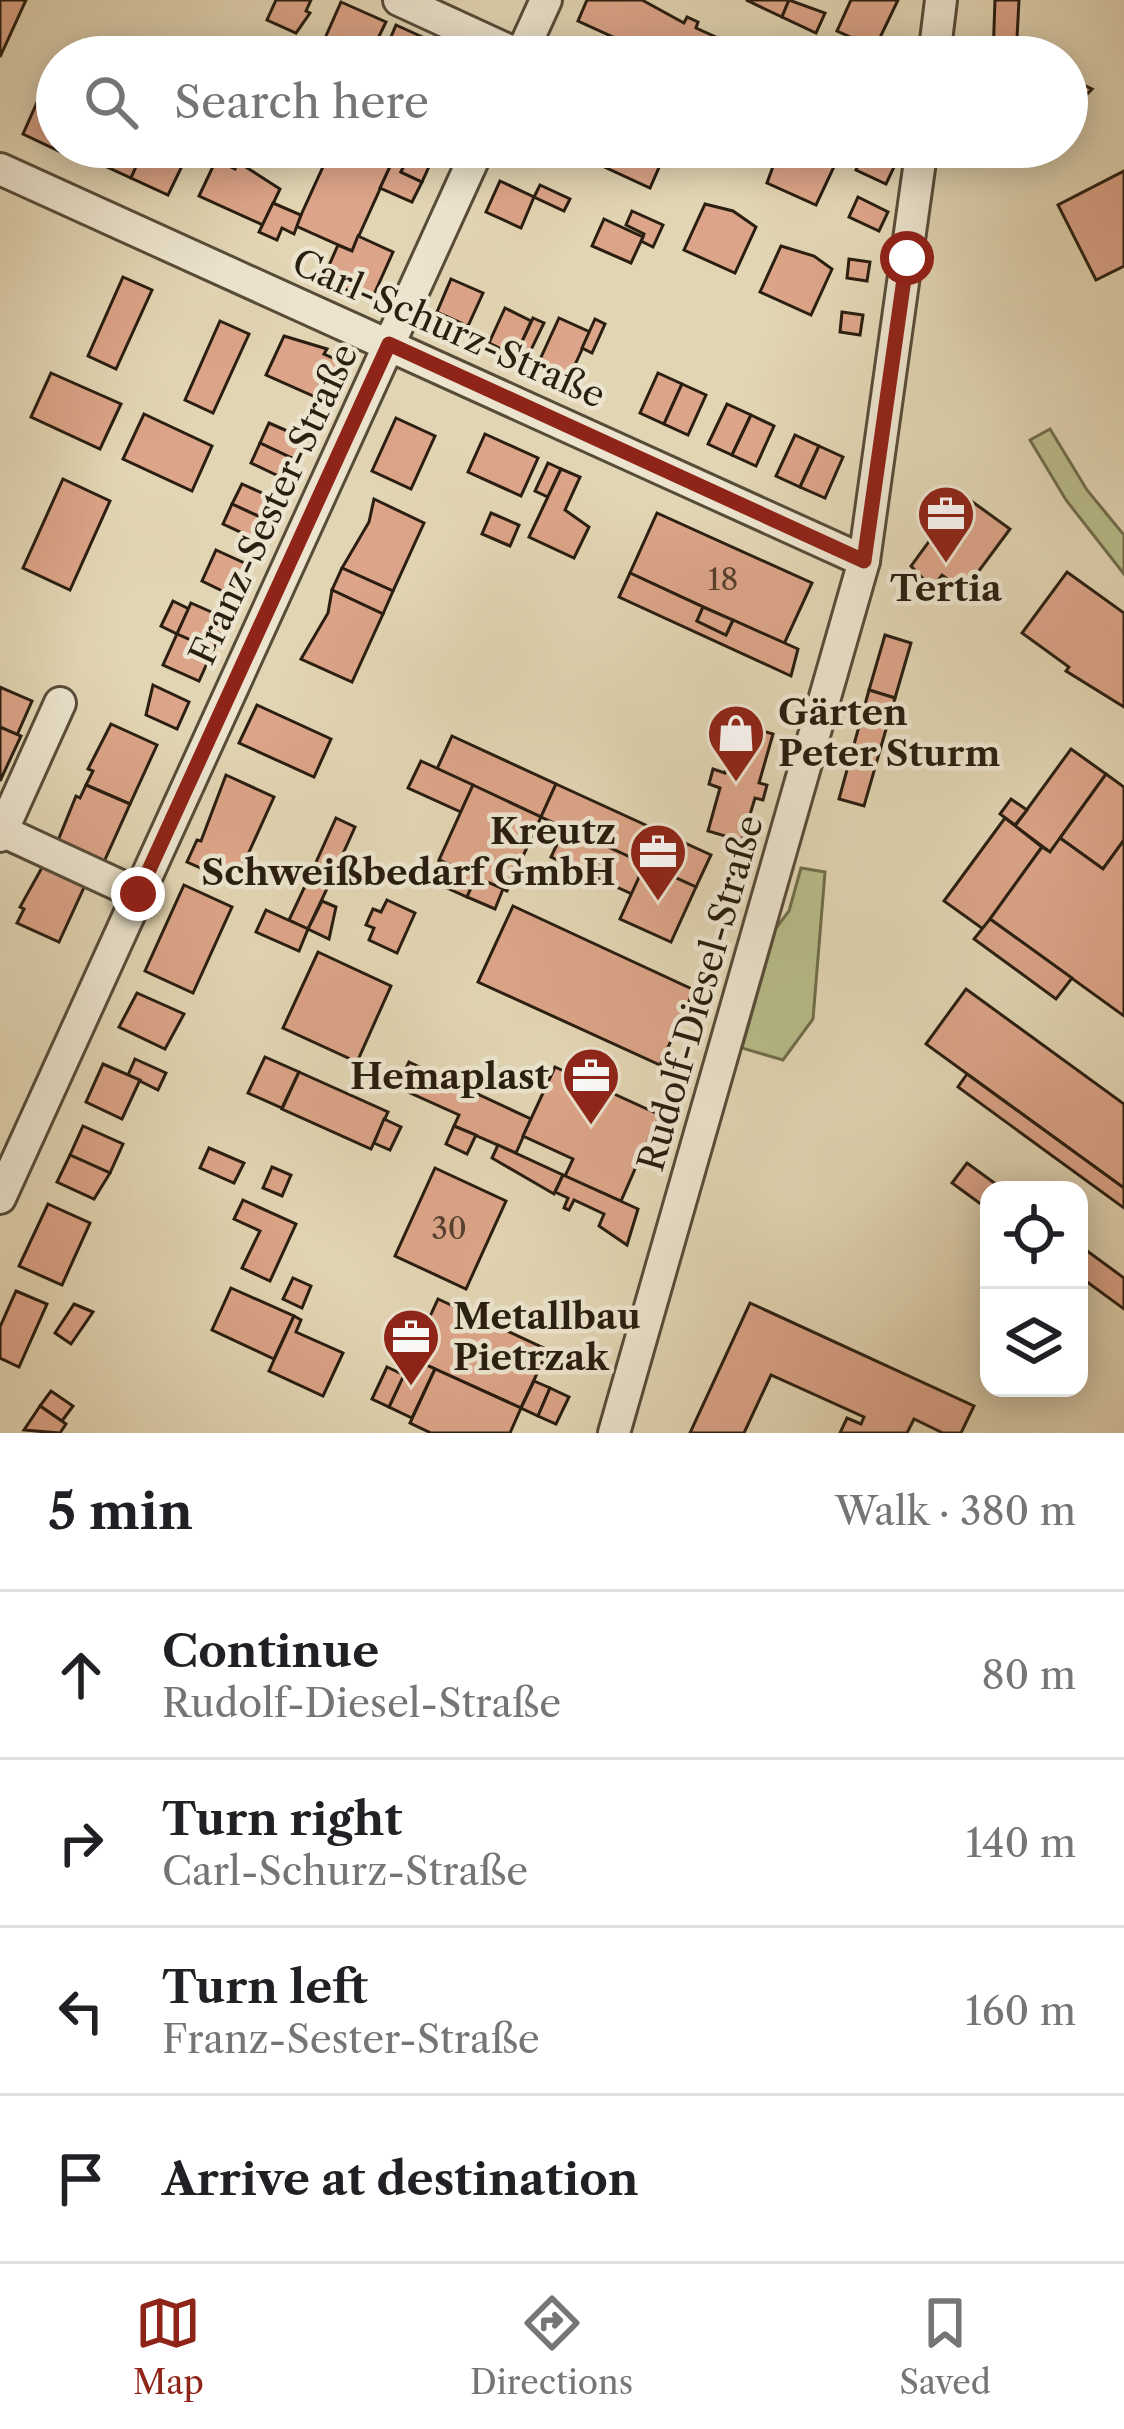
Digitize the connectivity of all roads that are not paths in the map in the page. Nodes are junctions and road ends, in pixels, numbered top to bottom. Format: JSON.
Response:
{"nodes":[{"id":1,"x":399,"y":0,"type":"edge"},
{"id":2,"x":546,"y":0,"type":"edge"},
{"id":3,"x":941,"y":0,"type":"edge"},
{"id":4,"x":477,"y":36,"type":"edge"},
{"id":5,"x":529,"y":36,"type":"edge"},
{"id":6,"x":937,"y":36,"type":"edge"},
{"id":7,"x":469,"y":168,"type":"edge"},
{"id":8,"x":919,"y":168,"type":"edge"},
{"id":9,"x":0,"y":169,"type":"edge"},
{"id":10,"x":389,"y":344,"type":"junction"},
{"id":11,"x":864,"y":561,"type":"junction"},
{"id":12,"x":60,"y":703,"type":"dead end"},
{"id":13,"x":1,"y":834,"type":"edge"},
{"id":14,"x":138,"y":894,"type":"junction"},
{"id":15,"x":0,"y":1198,"type":"edge"},
{"id":16,"x":614,"y":1433,"type":"edge"}],
"edges":[{"from":1,"to":4,"type":"street"},
{"from":2,"to":5,"type":"street"},
{"from":3,"to":6,"type":"street"},
{"from":7,"to":10,"type":"street","name":"Franz-Sester-Straße"},
{"from":8,"to":11,"type":"street","name":"Rudolf-Diesel-Straße"},
{"from":9,"to":10,"type":"street","name":"Carl-Schurz-Straße"},
{"from":10,"to":11,"type":"street","name":"Carl-Schurz-Straße"},
{"from":10,"to":14,"type":"street","name":"Franz-Sester-Straße"},
{"from":11,"to":16,"type":"street","name":"Rudolf-Diesel-Straße"},
{"from":12,"to":13,"type":"street"},
{"from":13,"to":14,"type":"street"},
{"from":14,"to":15,"type":"street","name":"Franz-Sester-Straße"}]}
